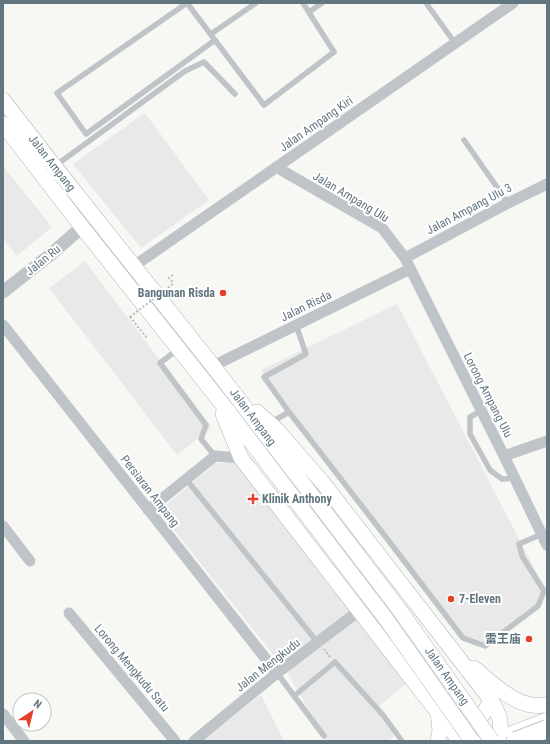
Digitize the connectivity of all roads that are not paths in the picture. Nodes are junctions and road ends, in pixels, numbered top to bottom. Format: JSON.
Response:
{"nodes":[{"id":1,"x":187,"y":3,"type":"edge"},
{"id":2,"x":256,"y":3,"type":"edge"},
{"id":3,"x":303,"y":3,"type":"edge"},
{"id":4,"x":322,"y":3,"type":"edge"},
{"id":5,"x":426,"y":3,"type":"edge"},
{"id":6,"x":513,"y":3,"type":"edge"},
{"id":7,"x":308,"y":12,"type":"junction"},
{"id":8,"x":211,"y":34,"type":"junction"},
{"id":9,"x":215,"y":40,"type":"junction"},
{"id":10,"x":455,"y":43,"type":"junction"},
{"id":11,"x":235,"y":94,"type":"dead end"},
{"id":12,"x":3,"y":100,"type":"edge"},
{"id":13,"x":3,"y":124,"type":"edge"},
{"id":14,"x":464,"y":140,"type":"dead end"},
{"id":15,"x":54,"y":167,"type":"junction"},
{"id":16,"x":276,"y":167,"type":"junction"},
{"id":17,"x":547,"y":184,"type":"edge"},
{"id":18,"x":508,"y":203,"type":"junction"},
{"id":19,"x":82,"y":227,"type":"junction"},
{"id":20,"x":405,"y":258,"type":"junction"},
{"id":21,"x":134,"y":266,"type":"junction"},
{"id":22,"x":410,"y":269,"type":"junction"},
{"id":23,"x":3,"y":292,"type":"edge"},
{"id":24,"x":3,"y":325,"type":"edge"},
{"id":25,"x":296,"y":325,"type":"junction"},
{"id":26,"x":179,"y":349,"type":"junction"},
{"id":27,"x":213,"y":366,"type":"junction"},
{"id":28,"x":230,"y":387,"type":"junction"},
{"id":29,"x":215,"y":394,"type":"junction"},
{"id":30,"x":481,"y":411,"type":"junction"},
{"id":31,"x":289,"y":412,"type":"junction"},
{"id":32,"x":270,"y":423,"type":"junction"},
{"id":33,"x":547,"y":441,"type":"edge"},
{"id":34,"x":215,"y":456,"type":"junction"},
{"id":35,"x":504,"y":456,"type":"junction"},
{"id":36,"x":242,"y":458,"type":"junction"},
{"id":37,"x":514,"y":478,"type":"junction"},
{"id":38,"x":186,"y":479,"type":"junction"},
{"id":39,"x":148,"y":510,"type":"junction"},
{"id":40,"x":3,"y":526,"type":"edge"},
{"id":41,"x":542,"y":534,"type":"junction"},
{"id":42,"x":547,"y":545,"type":"edge"},
{"id":43,"x":30,"y":561,"type":"dead end"},
{"id":44,"x":360,"y":610,"type":"junction"},
{"id":45,"x":69,"y":612,"type":"dead end"},
{"id":46,"x":318,"y":643,"type":"junction"},
{"id":47,"x":456,"y":654,"type":"junction"},
{"id":48,"x":277,"y":674,"type":"junction"},
{"id":49,"x":294,"y":696,"type":"junction"},
{"id":50,"x":491,"y":700,"type":"junction"},
{"id":51,"x":547,"y":705,"type":"edge"},
{"id":52,"x":438,"y":712,"type":"junction"},
{"id":53,"x":3,"y":714,"type":"edge"},
{"id":54,"x":547,"y":720,"type":"edge"},
{"id":55,"x":450,"y":727,"type":"junction"},
{"id":56,"x":547,"y":729,"type":"edge"},
{"id":57,"x":324,"y":736,"type":"dead end"},
{"id":58,"x":505,"y":739,"type":"edge"},
{"id":59,"x":24,"y":741,"type":"edge"},
{"id":60,"x":175,"y":741,"type":"edge"},
{"id":61,"x":194,"y":741,"type":"edge"},
{"id":62,"x":402,"y":741,"type":"edge"},
{"id":63,"x":438,"y":741,"type":"edge"},
{"id":64,"x":460,"y":741,"type":"edge"},
{"id":65,"x":472,"y":741,"type":"edge"}],
"edges":[{"from":1,"to":8,"type":"lane"},
{"from":1,"to":9,"type":"lane"},
{"from":2,"to":8,"type":"lane"},
{"from":3,"to":7,"type":"lane"},
{"from":4,"to":7,"type":"lane"},
{"from":5,"to":10,"type":"lane"},
{"from":6,"to":10,"type":"street","name":"Jalan Ampang Kiri"},
{"from":7,"to":9,"type":"lane"},
{"from":8,"to":9,"type":"lane"},
{"from":10,"to":16,"type":"street","name":"Jalan Ampang Kiri"},
{"from":11,"to":15,"type":"lane"},
{"from":12,"to":15,"type":"main road","name":"Jalan Ampang"},
{"from":13,"to":19,"type":"main road","name":"Jalan Ampang"},
{"from":14,"to":18,"type":"lane"},
{"from":15,"to":21,"type":"main road","name":"Jalan Ampang"},
{"from":16,"to":20,"type":"street","name":"Jalan Ampang Ulu"},
{"from":16,"to":21,"type":"street","name":"Jalan Ampang Kiri"},
{"from":17,"to":18,"type":"street","name":"Jalan Ampang Ulu 3"},
{"from":18,"to":20,"type":"street","name":"Jalan Ampang Ulu 3"},
{"from":19,"to":23,"type":"street","name":"Jalan Ru"},
{"from":19,"to":26,"type":"main road","name":"Jalan Ampang"},
{"from":20,"to":22,"type":"street","name":"Lorong Ampang Ulu"},
{"from":21,"to":27,"type":"main road","name":"Jalan Ampang"},
{"from":22,"to":25,"type":"street","name":"Jalan Risda"},
{"from":22,"to":30,"type":"street","name":"Lorong Ampang Ulu"},
{"from":24,"to":39,"type":"street","name":"Persiaran Ampang"},
{"from":25,"to":27,"type":"street","name":"Jalan Risda"},
{"from":25,"to":31,"type":"lane"},
{"from":26,"to":29,"type":"main road","name":"Jalan Ampang"},
{"from":26,"to":34,"type":"lane"},
{"from":27,"to":28,"type":"main road","name":"Jalan Ampang"},
{"from":28,"to":32,"type":"main road"},
{"from":28,"to":58,"type":"main road","name":"Jalan Ampang","bridge":true},
{"from":29,"to":36,"type":"main road"},
{"from":29,"to":65,"type":"main road","name":"Jalan Ampang","bridge":true},
{"from":30,"to":35,"type":"street","name":"Lorong Ampang Ulu"},
{"from":30,"to":37,"type":"lane"},
{"from":31,"to":32,"type":"lane"},
{"from":31,"to":41,"type":"lane"},
{"from":32,"to":47,"type":"main road"},
{"from":33,"to":35,"type":"street"},
{"from":34,"to":36,"type":"street"},
{"from":34,"to":38,"type":"street"},
{"from":35,"to":37,"type":"street","name":"Lorong Ampang Ulu"},
{"from":36,"to":44,"type":"main road"},
{"from":37,"to":41,"type":"street","name":"Lorong Ampang Ulu"},
{"from":38,"to":39,"type":"street"},
{"from":38,"to":46,"type":"lane"},
{"from":39,"to":48,"type":"street","name":"Persiaran Ampang"},
{"from":40,"to":43,"type":"street"},
{"from":41,"to":42,"type":"street","name":"Lorong Ampang Ulu"},
{"from":44,"to":46,"type":"street","name":"Jalan Mengkudu"},
{"from":44,"to":52,"type":"main road"},
{"from":45,"to":60,"type":"street","name":"Lorong Mengkudu Satu"},
{"from":46,"to":48,"type":"street","name":"Jalan Mengkudu"},
{"from":47,"to":50,"type":"main road"},
{"from":47,"to":51,"type":"main road"},
{"from":48,"to":49,"type":"lane"},
{"from":48,"to":61,"type":"street","name":"Jalan Mengkudu"},
{"from":49,"to":57,"type":"lane"},
{"from":49,"to":62,"type":"lane"},
{"from":50,"to":55,"type":"main road"},
{"from":50,"to":58,"type":"main road"},
{"from":52,"to":55,"type":"main road"},
{"from":52,"to":63,"type":"main road"},
{"from":53,"to":59,"type":"street"},
{"from":54,"to":58,"type":"main road"},
{"from":55,"to":64,"type":"main road"},
{"from":56,"to":58,"type":"highway","bridge":true}]}
